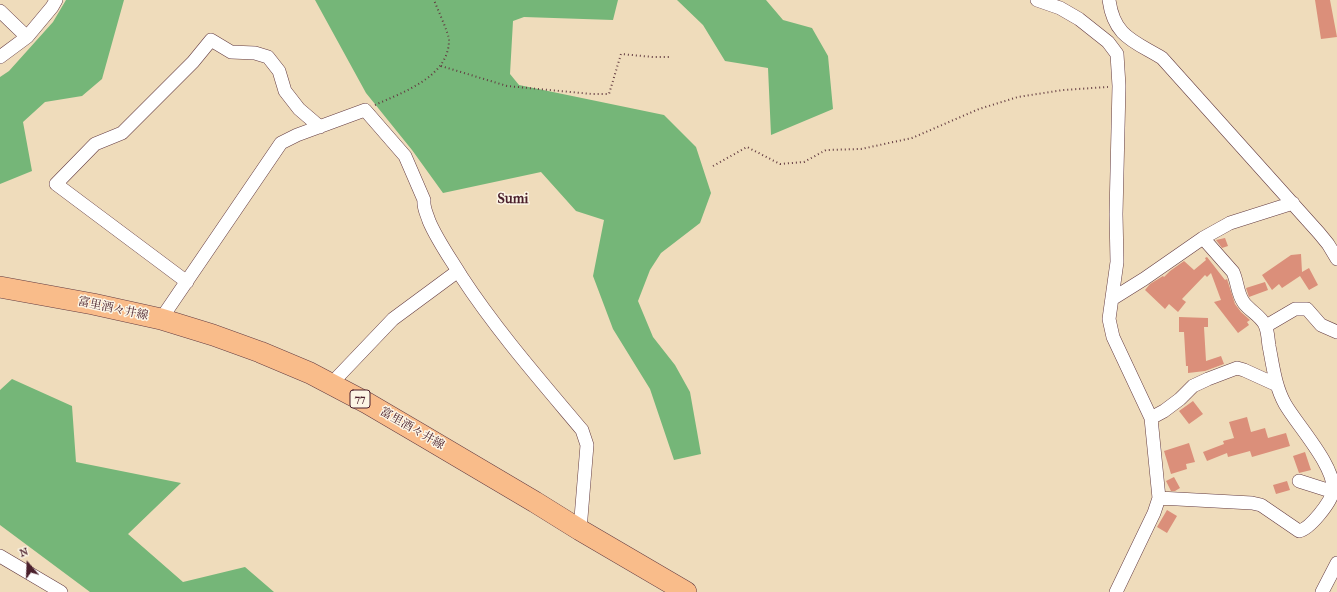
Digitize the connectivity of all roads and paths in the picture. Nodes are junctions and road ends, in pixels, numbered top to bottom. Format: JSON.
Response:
{"nodes":[{"id":1,"x":56,"y":0,"type":"edge"},
{"id":2,"x":434,"y":0,"type":"edge"},
{"id":3,"x":1036,"y":0,"type":"edge"},
{"id":4,"x":1109,"y":0,"type":"edge"},
{"id":5,"x":0,"y":11,"type":"edge"},
{"id":6,"x":27,"y":37,"type":"junction"},
{"id":7,"x":1137,"y":44,"type":"junction"},
{"id":8,"x":1117,"y":54,"type":"junction"},
{"id":9,"x":0,"y":57,"type":"edge"},
{"id":10,"x":670,"y":57,"type":"dead end"},
{"id":11,"x":441,"y":66,"type":"junction"},
{"id":12,"x":1119,"y":86,"type":"junction"},
{"id":13,"x":365,"y":110,"type":"junction"},
{"id":14,"x":320,"y":126,"type":"junction"},
{"id":15,"x":713,"y":166,"type":"dead end"},
{"id":16,"x":1293,"y":202,"type":"junction"},
{"id":17,"x":1203,"y":238,"type":"junction"},
{"id":18,"x":1337,"y":259,"type":"edge"},
{"id":19,"x":458,"y":271,"type":"junction"},
{"id":20,"x":187,"y":282,"type":"junction"},
{"id":21,"x":0,"y":287,"type":"edge"},
{"id":22,"x":1112,"y":299,"type":"junction"},
{"id":23,"x":161,"y":319,"type":"junction"},
{"id":24,"x":1266,"y":326,"type":"junction"},
{"id":25,"x":1337,"y":332,"type":"edge"},
{"id":26,"x":331,"y":384,"type":"junction"},
{"id":27,"x":1277,"y":385,"type":"junction"},
{"id":28,"x":1151,"y":418,"type":"junction"},
{"id":29,"x":1299,"y":481,"type":"dead end"},
{"id":30,"x":1335,"y":492,"type":"edge"},
{"id":31,"x":1159,"y":498,"type":"junction"},
{"id":32,"x":580,"y":530,"type":"junction"},
{"id":33,"x":0,"y":556,"type":"edge"},
{"id":34,"x":1337,"y":563,"type":"edge"},
{"id":35,"x":61,"y":592,"type":"edge"},
{"id":36,"x":686,"y":592,"type":"edge"},
{"id":37,"x":1116,"y":592,"type":"edge"},
{"id":38,"x":1322,"y":592,"type":"edge"}],
"edges":[{"from":1,"to":6,"type":"street"},
{"from":2,"to":11,"type":"path"},
{"from":3,"to":8,"type":"street"},
{"from":4,"to":7,"type":"street"},
{"from":5,"to":6,"type":"street"},
{"from":6,"to":9,"type":"street"},
{"from":7,"to":8,"type":"street"},
{"from":7,"to":16,"type":"street"},
{"from":8,"to":12,"type":"street"},
{"from":10,"to":11,"type":"path"},
{"from":11,"to":13,"type":"path"},
{"from":12,"to":15,"type":"path"},
{"from":12,"to":22,"type":"street"},
{"from":13,"to":14,"type":"street"},
{"from":13,"to":19,"type":"street"},
{"from":14,"to":20,"type":"street"},
{"from":14,"to":20,"type":"street"},
{"from":16,"to":17,"type":"street"},
{"from":16,"to":18,"type":"street"},
{"from":17,"to":22,"type":"street"},
{"from":17,"to":24,"type":"street"},
{"from":19,"to":26,"type":"street"},
{"from":19,"to":32,"type":"street"},
{"from":20,"to":23,"type":"street"},
{"from":21,"to":23,"type":"main road","name":"富里酒々井線","number":"77"},
{"from":22,"to":28,"type":"street"},
{"from":23,"to":26,"type":"main road","name":"富里酒々井線","number":"77"},
{"from":24,"to":25,"type":"street"},
{"from":24,"to":27,"type":"street"},
{"from":26,"to":32,"type":"main road","name":"富里酒々井線","number":"77"},
{"from":27,"to":28,"type":"street"},
{"from":27,"to":30,"type":"street"},
{"from":28,"to":31,"type":"street"},
{"from":29,"to":30,"type":"street"},
{"from":30,"to":31,"type":"street"},
{"from":31,"to":37,"type":"street"},
{"from":32,"to":36,"type":"main road","name":"富里酒々井線","number":"77"},
{"from":33,"to":35,"type":"street"},
{"from":34,"to":38,"type":"street"}]}
